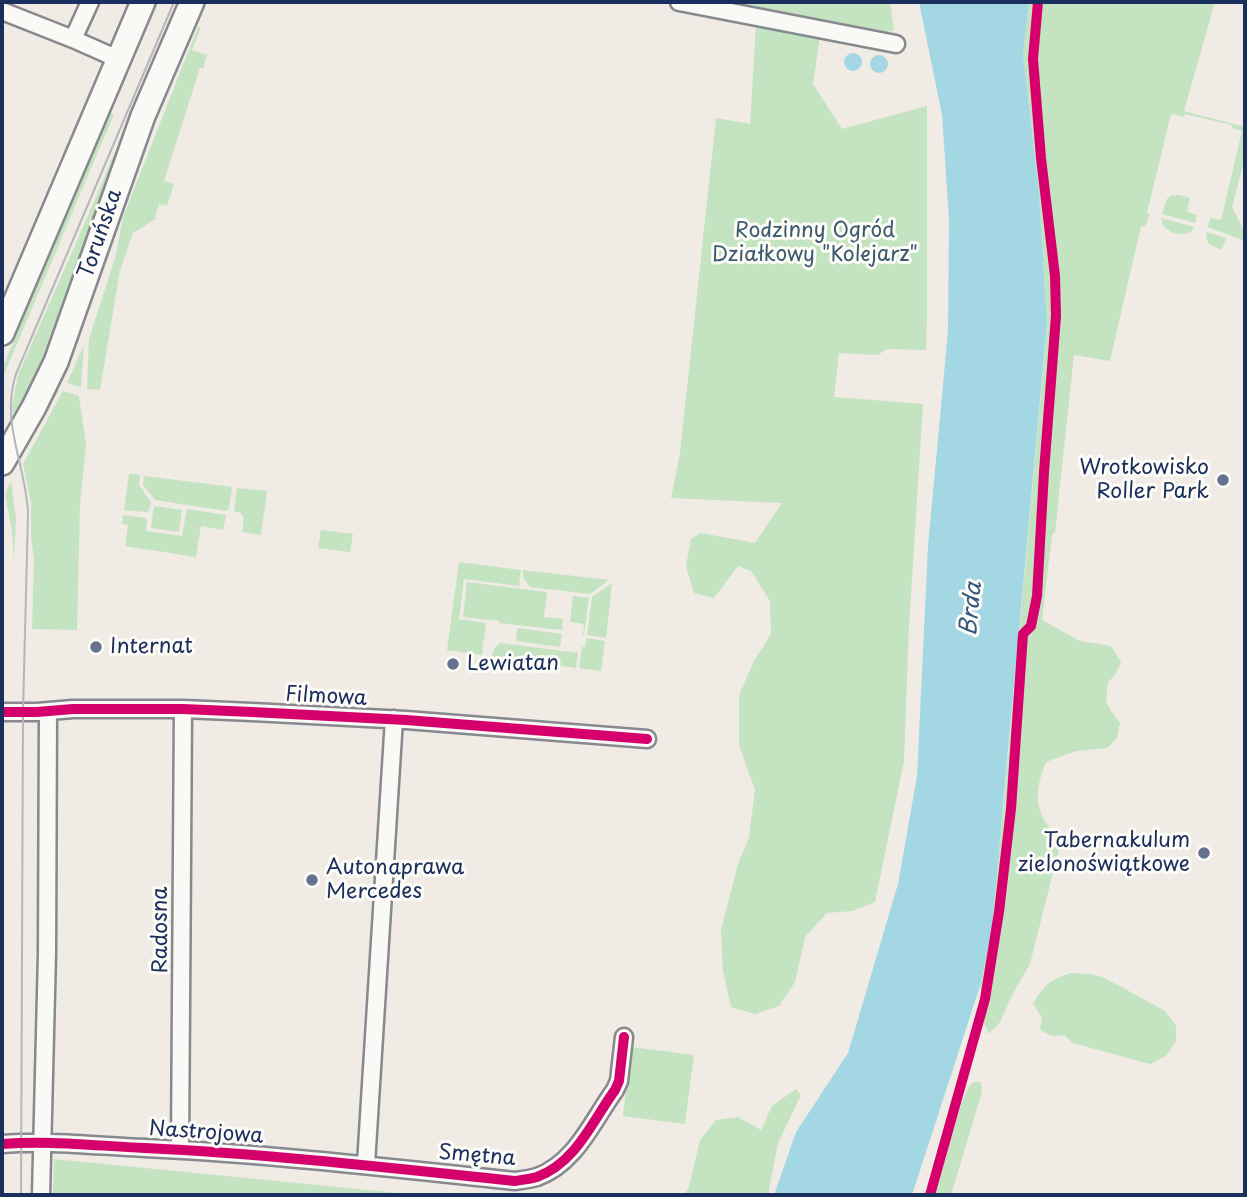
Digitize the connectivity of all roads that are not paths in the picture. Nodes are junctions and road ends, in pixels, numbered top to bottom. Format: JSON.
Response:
{"nodes":[{"id":1,"x":90,"y":2,"type":"edge"},
{"id":2,"x":143,"y":2,"type":"edge"},
{"id":3,"x":192,"y":2,"type":"edge"},
{"id":4,"x":679,"y":2,"type":"edge"},
{"id":5,"x":2,"y":11,"type":"edge"},
{"id":6,"x":74,"y":39,"type":"junction"},
{"id":7,"x":896,"y":44,"type":"dead end"},
{"id":8,"x":118,"y":59,"type":"junction"},
{"id":9,"x":2,"y":333,"type":"edge"},
{"id":10,"x":2,"y":463,"type":"edge"},
{"id":11,"x":183,"y":709,"type":"junction"},
{"id":12,"x":2,"y":712,"type":"edge"},
{"id":13,"x":48,"y":712,"type":"junction"},
{"id":14,"x":394,"y":719,"type":"junction"},
{"id":15,"x":647,"y":739,"type":"dead end"},
{"id":16,"x":624,"y":1037,"type":"dead end"},
{"id":17,"x":43,"y":1142,"type":"junction"},
{"id":18,"x":2,"y":1144,"type":"edge"},
{"id":19,"x":180,"y":1150,"type":"junction"},
{"id":20,"x":366,"y":1164,"type":"junction"},
{"id":21,"x":41,"y":1195,"type":"edge"}],
"edges":[{"from":1,"to":6,"type":"street"},
{"from":2,"to":8,"type":"main road"},
{"from":3,"to":10,"type":"main road","name":"Toruńska"},
{"from":4,"to":7,"type":"street"},
{"from":5,"to":6,"type":"street"},
{"from":6,"to":8,"type":"street"},
{"from":8,"to":9,"type":"main road"},
{"from":11,"to":13,"type":"street","name":"Filmowa"},
{"from":11,"to":14,"type":"street","name":"Filmowa"},
{"from":11,"to":19,"type":"street","name":"Radosna"},
{"from":12,"to":13,"type":"street","name":"Filmowa"},
{"from":13,"to":17,"type":"street"},
{"from":14,"to":15,"type":"street","name":"Filmowa"},
{"from":14,"to":20,"type":"street"},
{"from":16,"to":20,"type":"street","name":"Smętna"},
{"from":17,"to":18,"type":"street"},
{"from":17,"to":19,"type":"street","name":"Nastrojowa"},
{"from":17,"to":21,"type":"street"},
{"from":19,"to":20,"type":"street","name":"Nastrojowa"}]}
